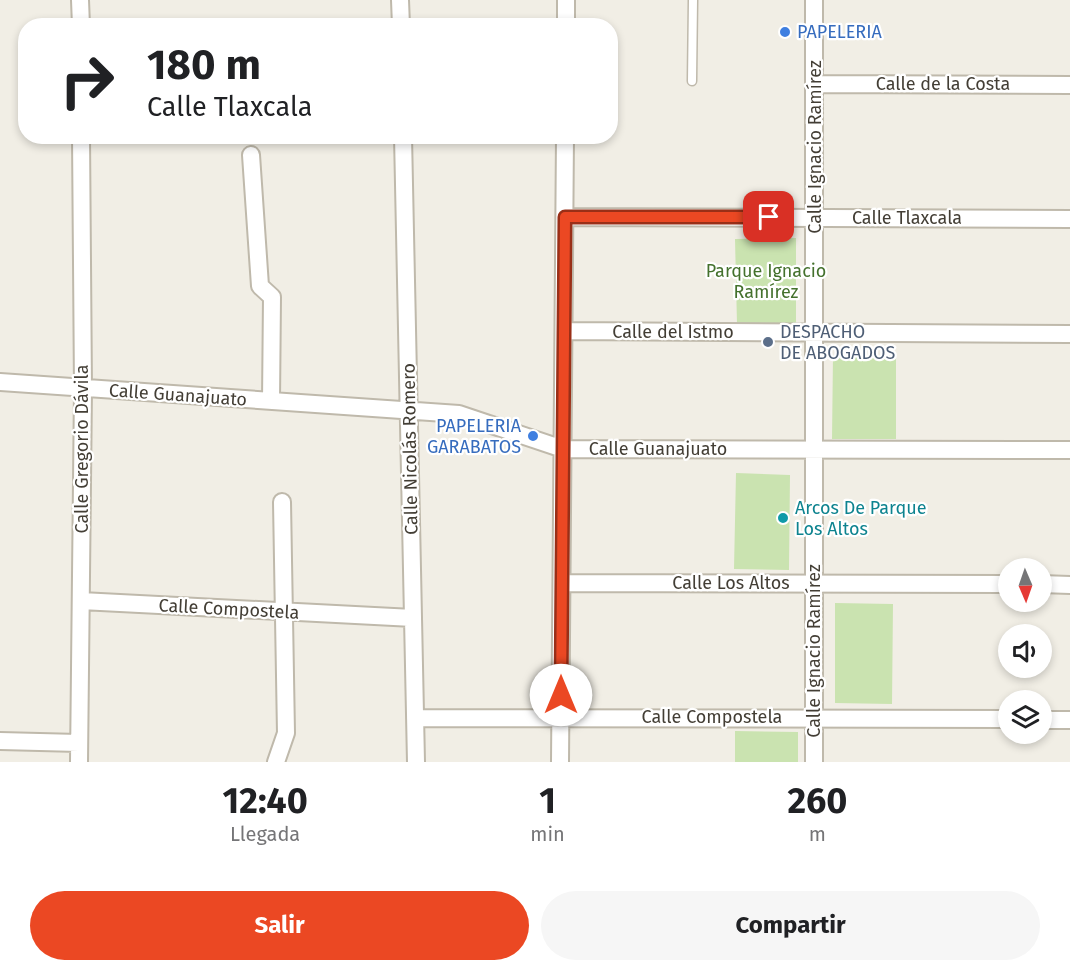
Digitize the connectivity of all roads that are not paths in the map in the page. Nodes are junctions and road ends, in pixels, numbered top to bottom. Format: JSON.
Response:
{"nodes":[{"id":1,"x":80,"y":0,"type":"edge"},
{"id":2,"x":400,"y":0,"type":"edge"},
{"id":3,"x":566,"y":0,"type":"edge"},
{"id":4,"x":693,"y":0,"type":"edge"},
{"id":5,"x":814,"y":0,"type":"edge"},
{"id":6,"x":81,"y":18,"type":"edge"},
{"id":7,"x":401,"y":18,"type":"edge"},
{"id":8,"x":566,"y":18,"type":"edge"},
{"id":9,"x":692,"y":81,"type":"dead end"},
{"id":10,"x":815,"y":84,"type":"junction"},
{"id":11,"x":1070,"y":85,"type":"edge"},
{"id":12,"x":81,"y":144,"type":"edge"},
{"id":13,"x":403,"y":144,"type":"edge"},
{"id":14,"x":565,"y":144,"type":"edge"},
{"id":15,"x":251,"y":155,"type":"dead end"},
{"id":16,"x":565,"y":217,"type":"junction"},
{"id":17,"x":815,"y":218,"type":"junction"},
{"id":18,"x":1070,"y":219,"type":"edge"},
{"id":19,"x":564,"y":331,"type":"junction"},
{"id":20,"x":814,"y":332,"type":"junction"},
{"id":21,"x":1070,"y":334,"type":"edge"},
{"id":22,"x":0,"y":382,"type":"edge"},
{"id":23,"x":83,"y":388,"type":"junction"},
{"id":24,"x":271,"y":401,"type":"junction"},
{"id":25,"x":409,"y":411,"type":"junction"},
{"id":26,"x":563,"y":449,"type":"junction"},
{"id":27,"x":814,"y":449,"type":"junction"},
{"id":28,"x":1070,"y":450,"type":"edge"},
{"id":29,"x":282,"y":502,"type":"dead end"},
{"id":30,"x":562,"y":583,"type":"junction"},
{"id":31,"x":813,"y":584,"type":"junction"},
{"id":32,"x":998,"y":584,"type":"edge"},
{"id":33,"x":1052,"y":584,"type":"edge"},
{"id":34,"x":1070,"y":585,"type":"edge"},
{"id":35,"x":81,"y":601,"type":"junction"},
{"id":36,"x":284,"y":612,"type":"junction"},
{"id":37,"x":413,"y":618,"type":"junction"},
{"id":38,"x":813,"y":717,"type":"junction"},
{"id":39,"x":416,"y":718,"type":"junction"},
{"id":40,"x":561,"y":718,"type":"junction"},
{"id":41,"x":998,"y":719,"type":"edge"},
{"id":42,"x":1052,"y":720,"type":"edge"},
{"id":43,"x":1070,"y":720,"type":"edge"},
{"id":44,"x":0,"y":741,"type":"edge"},
{"id":45,"x":79,"y":743,"type":"junction"},
{"id":46,"x":79,"y":762,"type":"edge"},
{"id":47,"x":276,"y":762,"type":"edge"},
{"id":48,"x":416,"y":762,"type":"edge"},
{"id":49,"x":560,"y":762,"type":"edge"},
{"id":50,"x":814,"y":762,"type":"edge"}],
"edges":[{"from":1,"to":6,"type":"street"},
{"from":2,"to":7,"type":"street"},
{"from":3,"to":8,"type":"street"},
{"from":4,"to":9,"type":"lane"},
{"from":5,"to":10,"type":"street","name":"Calle Ignacio Ramírez"},
{"from":10,"to":11,"type":"street","name":"Calle de la Costa"},
{"from":10,"to":17,"type":"street","name":"Calle Ignacio Ramírez"},
{"from":12,"to":23,"type":"street","name":"Calle Gregorio Dávila"},
{"from":13,"to":25,"type":"street","name":"Calle Nicolás Romero"},
{"from":14,"to":16,"type":"street"},
{"from":15,"to":24,"type":"street"},
{"from":16,"to":17,"type":"street","name":"Calle Tlaxcala"},
{"from":16,"to":19,"type":"street"},
{"from":17,"to":18,"type":"street","name":"Calle Tlaxcala"},
{"from":17,"to":20,"type":"street","name":"Calle Ignacio Ramírez"},
{"from":19,"to":20,"type":"street","name":"Calle del Istmo"},
{"from":19,"to":26,"type":"street"},
{"from":20,"to":21,"type":"street","name":"Calle del Istmo"},
{"from":20,"to":27,"type":"street","name":"Calle Ignacio Ramírez"},
{"from":22,"to":23,"type":"street","name":"Calle Guanajuato"},
{"from":23,"to":24,"type":"street","name":"Calle Guanajuato"},
{"from":23,"to":35,"type":"street","name":"Calle Gregorio Dávila"},
{"from":24,"to":25,"type":"street","name":"Calle Guanajuato"},
{"from":25,"to":26,"type":"street","name":"Calle Guanajuato"},
{"from":25,"to":37,"type":"street","name":"Calle Nicolás Romero"},
{"from":26,"to":27,"type":"street","name":"Calle Guanajuato"},
{"from":26,"to":30,"type":"street"},
{"from":27,"to":28,"type":"street","name":"Calle Guanajuato"},
{"from":27,"to":31,"type":"street","name":"Calle Ignacio Ramírez"},
{"from":29,"to":36,"type":"street"},
{"from":30,"to":31,"type":"street","name":"Calle Los Altos"},
{"from":30,"to":40,"type":"street"},
{"from":31,"to":32,"type":"street","name":"Calle Los Altos"},
{"from":31,"to":38,"type":"street","name":"Calle Ignacio Ramírez"},
{"from":33,"to":34,"type":"street"},
{"from":35,"to":36,"type":"street","name":"Calle Compostela"},
{"from":35,"to":45,"type":"street","name":"Calle Gregorio Dávila"},
{"from":36,"to":37,"type":"street","name":"Calle Compostela"},
{"from":36,"to":47,"type":"street"},
{"from":37,"to":39,"type":"street","name":"Calle Nicolás Romero"},
{"from":38,"to":40,"type":"street","name":"Calle Compostela"},
{"from":38,"to":41,"type":"street","name":"Calle Compostela"},
{"from":38,"to":50,"type":"street","name":"Calle Ignacio Ramírez"},
{"from":39,"to":40,"type":"street","name":"Calle Compostela"},
{"from":39,"to":48,"type":"street","name":"Calle Nicolás Romero"},
{"from":40,"to":49,"type":"street"},
{"from":42,"to":43,"type":"street"},
{"from":44,"to":45,"type":"street"},
{"from":45,"to":46,"type":"street","name":"Calle Gregorio Dávila"}]}
